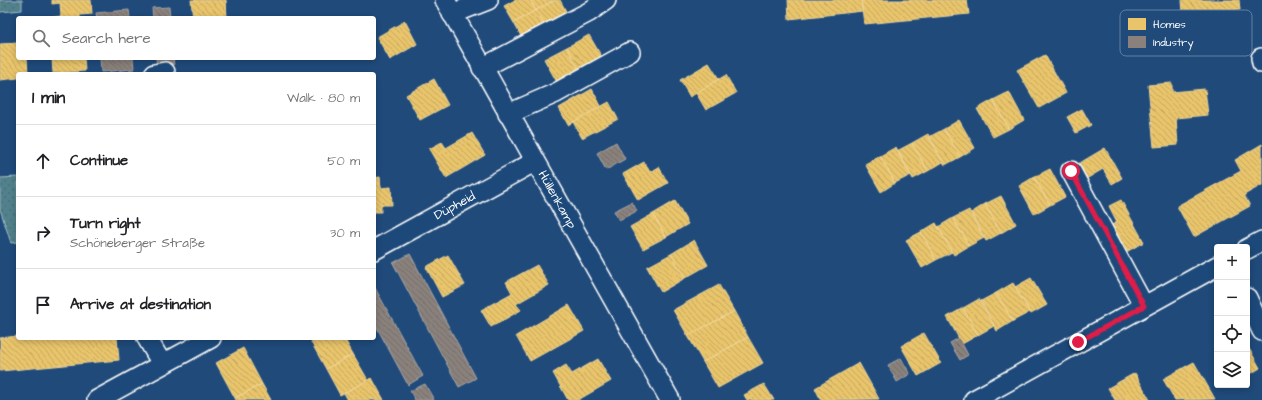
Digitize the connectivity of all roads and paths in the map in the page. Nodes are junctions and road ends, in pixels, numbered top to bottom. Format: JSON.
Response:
{"nodes":[{"id":1,"x":488,"y":0,"type":"edge"},
{"id":2,"x":606,"y":0,"type":"edge"},
{"id":3,"x":448,"y":7,"type":"edge"},
{"id":4,"x":630,"y":52,"type":"dead end"},
{"id":5,"x":482,"y":68,"type":"junction"},
{"id":6,"x":508,"y":114,"type":"junction"},
{"id":7,"x":534,"y":162,"type":"junction"},
{"id":8,"x":1071,"y":171,"type":"dead end"},
{"id":9,"x":1262,"y":241,"type":"edge"},
{"id":10,"x":1250,"y":247,"type":"edge"},
{"id":11,"x":376,"y":249,"type":"edge"},
{"id":12,"x":1214,"y":268,"type":"edge"},
{"id":13,"x":1250,"y":304,"type":"edge"},
{"id":14,"x":1144,"y":306,"type":"junction"},
{"id":15,"x":1262,"y":330,"type":"edge"},
{"id":16,"x":148,"y":340,"type":"edge"},
{"id":17,"x":206,"y":340,"type":"edge"},
{"id":18,"x":162,"y":364,"type":"junction"},
{"id":19,"x":97,"y":400,"type":"edge"},
{"id":20,"x":670,"y":400,"type":"edge"},
{"id":21,"x":974,"y":400,"type":"edge"}],
"edges":[{"from":1,"to":3,"type":"street"},
{"from":2,"to":5,"type":"street"},
{"from":3,"to":5,"type":"street","name":"Hüllenkamp"},
{"from":4,"to":6,"type":"street"},
{"from":5,"to":6,"type":"street","name":"Hüllenkamp"},
{"from":6,"to":7,"type":"street","name":"Hüllenkamp"},
{"from":7,"to":11,"type":"street","name":"Düpheid"},
{"from":7,"to":20,"type":"street","name":"Hüllenkamp"},
{"from":8,"to":14,"type":"street"},
{"from":9,"to":10,"type":"street"},
{"from":12,"to":14,"type":"street"},
{"from":13,"to":15,"type":"street"},
{"from":14,"to":21,"type":"street"},
{"from":16,"to":18,"type":"street"},
{"from":17,"to":18,"type":"street"},
{"from":18,"to":19,"type":"street"}]}
